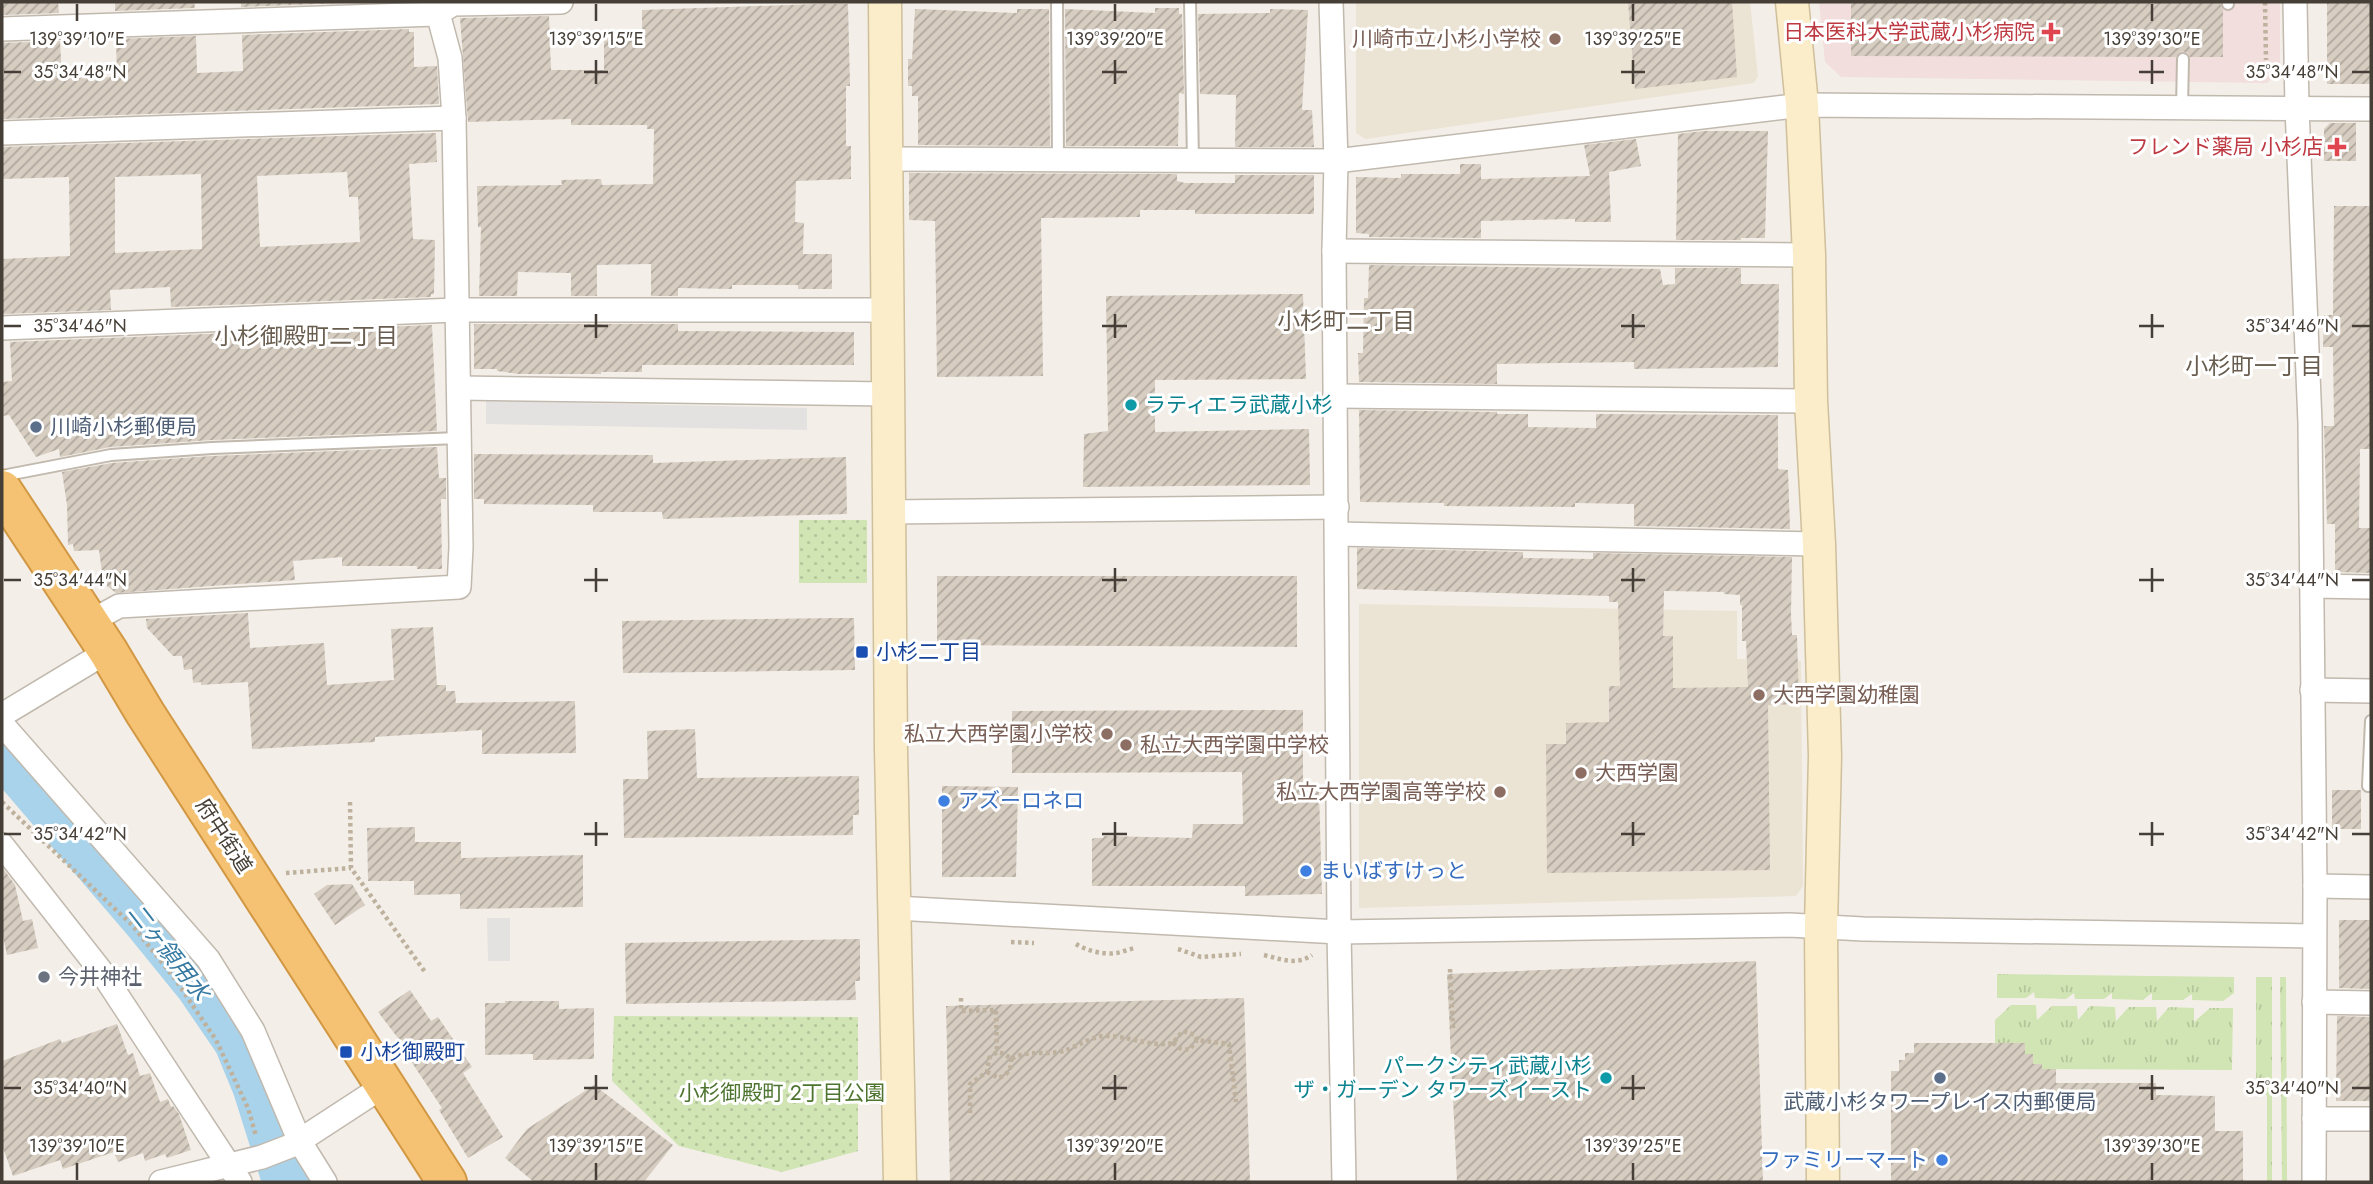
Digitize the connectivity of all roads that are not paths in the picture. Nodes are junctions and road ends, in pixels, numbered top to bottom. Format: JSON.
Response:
{"nodes":[{"id":1,"x":561,"y":2,"type":"edge"},
{"id":2,"x":884,"y":2,"type":"edge"},
{"id":3,"x":1057,"y":2,"type":"edge"},
{"id":4,"x":1190,"y":2,"type":"edge"},
{"id":5,"x":1331,"y":2,"type":"edge"},
{"id":6,"x":1792,"y":2,"type":"edge"},
{"id":7,"x":2295,"y":2,"type":"edge"},
{"id":8,"x":436,"y":8,"type":"edge"},
{"id":9,"x":2,"y":29,"type":"edge"},
{"id":10,"x":2182,"y":59,"type":"dead end"},
{"id":11,"x":1802,"y":104,"type":"junction"},
{"id":12,"x":2182,"y":108,"type":"junction"},
{"id":13,"x":2297,"y":108,"type":"junction"},
{"id":14,"x":2371,"y":109,"type":"edge"},
{"id":15,"x":454,"y":118,"type":"junction"},
{"id":16,"x":2,"y":132,"type":"edge"},
{"id":17,"x":886,"y":159,"type":"junction"},
{"id":18,"x":1058,"y":160,"type":"junction"},
{"id":19,"x":1193,"y":160,"type":"junction"},
{"id":20,"x":1336,"y":161,"type":"junction"},
{"id":21,"x":1334,"y":251,"type":"junction"},
{"id":22,"x":1809,"y":255,"type":"junction"},
{"id":23,"x":456,"y":310,"type":"junction"},
{"id":24,"x":886,"y":310,"type":"junction"},
{"id":25,"x":2,"y":328,"type":"edge"},
{"id":26,"x":459,"y":388,"type":"junction"},
{"id":27,"x":888,"y":394,"type":"junction"},
{"id":28,"x":1335,"y":396,"type":"junction"},
{"id":29,"x":1811,"y":401,"type":"junction"},
{"id":30,"x":458,"y":438,"type":"junction"},
{"id":31,"x":2,"y":476,"type":"edge"},
{"id":32,"x":2,"y":490,"type":"edge"},
{"id":33,"x":1337,"y":507,"type":"junction"},
{"id":34,"x":890,"y":512,"type":"junction"},
{"id":35,"x":1337,"y":534,"type":"junction"},
{"id":36,"x":1819,"y":544,"type":"junction"},
{"id":37,"x":2312,"y":586,"type":"junction"},
{"id":38,"x":2371,"y":587,"type":"edge"},
{"id":39,"x":98,"y":637,"type":"junction"},
{"id":40,"x":2312,"y":690,"type":"junction"},
{"id":41,"x":2371,"y":691,"type":"edge"},
{"id":42,"x":2,"y":715,"type":"edge"},
{"id":43,"x":2371,"y":721,"type":"edge"},
{"id":44,"x":2,"y":724,"type":"edge"},
{"id":45,"x":2371,"y":786,"type":"edge"},
{"id":46,"x":2,"y":845,"type":"edge"},
{"id":47,"x":2315,"y":886,"type":"junction"},
{"id":48,"x":2371,"y":887,"type":"edge"},
{"id":49,"x":895,"y":908,"type":"junction"},
{"id":50,"x":1821,"y":927,"type":"junction"},
{"id":51,"x":1339,"y":932,"type":"junction"},
{"id":52,"x":2314,"y":936,"type":"junction"},
{"id":53,"x":2314,"y":1002,"type":"junction"},
{"id":54,"x":2371,"y":1003,"type":"edge"},
{"id":55,"x":385,"y":1085,"type":"junction"},
{"id":56,"x":2314,"y":1119,"type":"junction"},
{"id":57,"x":2371,"y":1119,"type":"edge"},
{"id":58,"x":297,"y":1144,"type":"junction"},
{"id":59,"x":234,"y":1173,"type":"edge"},
{"id":60,"x":160,"y":1182,"type":"edge"},
{"id":61,"x":325,"y":1182,"type":"edge"},
{"id":62,"x":447,"y":1182,"type":"edge"},
{"id":63,"x":900,"y":1182,"type":"edge"},
{"id":64,"x":1343,"y":1182,"type":"edge"},
{"id":65,"x":1823,"y":1182,"type":"edge"},
{"id":66,"x":2314,"y":1182,"type":"edge"}],
"edges":[{"from":1,"to":8,"type":"street"},
{"from":2,"to":17,"type":"street"},
{"from":3,"to":18,"type":"lane"},
{"from":4,"to":19,"type":"lane"},
{"from":5,"to":20,"type":"street"},
{"from":6,"to":11,"type":"street"},
{"from":7,"to":13,"type":"street"},
{"from":8,"to":9,"type":"street"},
{"from":8,"to":15,"type":"street"},
{"from":10,"to":12,"type":"lane"},
{"from":11,"to":12,"type":"street"},
{"from":11,"to":20,"type":"street"},
{"from":11,"to":22,"type":"street"},
{"from":12,"to":13,"type":"street"},
{"from":13,"to":14,"type":"street"},
{"from":13,"to":37,"type":"street"},
{"from":15,"to":16,"type":"street"},
{"from":15,"to":23,"type":"street"},
{"from":17,"to":18,"type":"street"},
{"from":17,"to":24,"type":"street"},
{"from":18,"to":19,"type":"street"},
{"from":19,"to":20,"type":"street"},
{"from":20,"to":21,"type":"street"},
{"from":21,"to":22,"type":"street"},
{"from":21,"to":28,"type":"street"},
{"from":22,"to":29,"type":"street"},
{"from":23,"to":24,"type":"street"},
{"from":23,"to":25,"type":"street"},
{"from":23,"to":26,"type":"street"},
{"from":24,"to":27,"type":"street"},
{"from":26,"to":27,"type":"street"},
{"from":26,"to":30,"type":"street"},
{"from":27,"to":34,"type":"street"},
{"from":28,"to":29,"type":"street"},
{"from":28,"to":33,"type":"street"},
{"from":29,"to":36,"type":"street"},
{"from":30,"to":31,"type":"lane"},
{"from":30,"to":39,"type":"street"},
{"from":32,"to":39,"type":"highway","name":"府中街道"},
{"from":33,"to":34,"type":"street"},
{"from":33,"to":35,"type":"street"},
{"from":34,"to":49,"type":"street"},
{"from":35,"to":36,"type":"street"},
{"from":35,"to":51,"type":"street"},
{"from":36,"to":50,"type":"street"},
{"from":37,"to":38,"type":"street"},
{"from":37,"to":40,"type":"street"},
{"from":39,"to":42,"type":"street"},
{"from":39,"to":55,"type":"highway","name":"府中街道"},
{"from":40,"to":41,"type":"street"},
{"from":40,"to":47,"type":"street"},
{"from":43,"to":45,"type":"lane"},
{"from":44,"to":58,"type":"street"},
{"from":46,"to":59,"type":"street"},
{"from":47,"to":48,"type":"street"},
{"from":47,"to":52,"type":"street"},
{"from":49,"to":51,"type":"street"},
{"from":49,"to":63,"type":"street"},
{"from":50,"to":51,"type":"street"},
{"from":50,"to":52,"type":"street"},
{"from":50,"to":65,"type":"street"},
{"from":51,"to":64,"type":"street"},
{"from":52,"to":53,"type":"street"},
{"from":53,"to":54,"type":"street"},
{"from":53,"to":56,"type":"street"},
{"from":55,"to":58,"type":"street"},
{"from":55,"to":62,"type":"highway","name":"府中街道"},
{"from":56,"to":57,"type":"street"},
{"from":56,"to":66,"type":"street"},
{"from":58,"to":59,"type":"street"},
{"from":58,"to":61,"type":"street"},
{"from":59,"to":60,"type":"street"}]}
